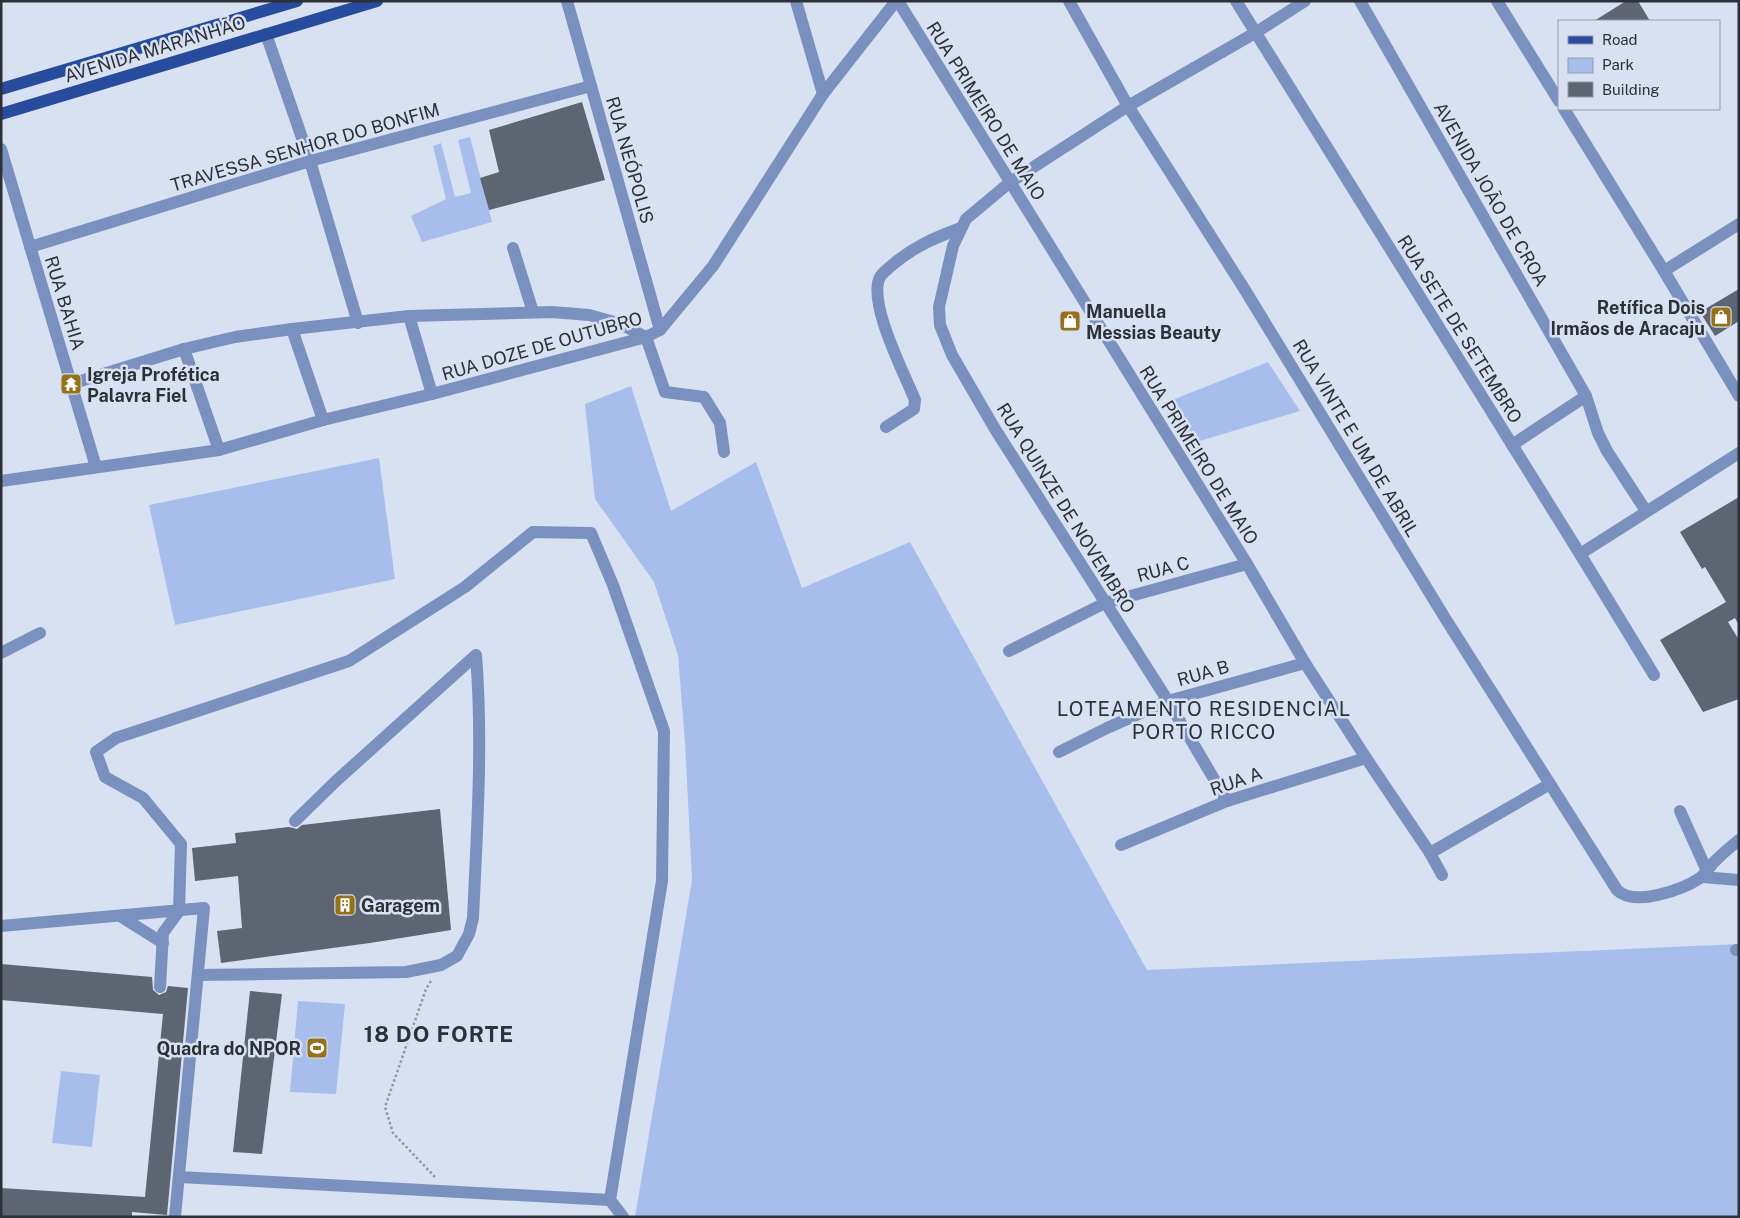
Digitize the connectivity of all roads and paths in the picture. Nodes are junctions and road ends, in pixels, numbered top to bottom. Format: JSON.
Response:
{"nodes":[{"id":1,"x":297,"y":1,"type":"edge"},
{"id":2,"x":376,"y":1,"type":"edge"},
{"id":3,"x":566,"y":1,"type":"edge"},
{"id":4,"x":796,"y":1,"type":"edge"},
{"id":5,"x":897,"y":1,"type":"edge"},
{"id":6,"x":1069,"y":1,"type":"edge"},
{"id":7,"x":1236,"y":1,"type":"edge"},
{"id":8,"x":1305,"y":1,"type":"edge"},
{"id":9,"x":1360,"y":1,"type":"edge"},
{"id":10,"x":1497,"y":1,"type":"edge"},
{"id":11,"x":261,"y":7,"type":"edge"},
{"id":12,"x":1255,"y":32,"type":"junction"},
{"id":13,"x":266,"y":34,"type":"junction"},
{"id":14,"x":591,"y":86,"type":"junction"},
{"id":15,"x":1,"y":89,"type":"edge"},
{"id":16,"x":823,"y":94,"type":"junction"},
{"id":17,"x":1558,"y":99,"type":"edge"},
{"id":18,"x":1128,"y":106,"type":"junction"},
{"id":19,"x":1565,"y":110,"type":"edge"},
{"id":20,"x":1,"y":114,"type":"edge"},
{"id":21,"x":1,"y":149,"type":"edge"},
{"id":22,"x":310,"y":162,"type":"junction"},
{"id":23,"x":1009,"y":182,"type":"junction"},
{"id":24,"x":964,"y":223,"type":"junction"},
{"id":25,"x":1739,"y":224,"type":"edge"},
{"id":26,"x":30,"y":246,"type":"junction"},
{"id":27,"x":513,"y":248,"type":"dead end"},
{"id":28,"x":1664,"y":271,"type":"junction"},
{"id":29,"x":534,"y":312,"type":"junction"},
{"id":30,"x":410,"y":316,"type":"junction"},
{"id":31,"x":358,"y":323,"type":"junction"},
{"id":32,"x":292,"y":329,"type":"junction"},
{"id":33,"x":660,"y":330,"type":"junction"},
{"id":34,"x":646,"y":337,"type":"junction"},
{"id":35,"x":184,"y":349,"type":"junction"},
{"id":36,"x":71,"y":384,"type":"junction"},
{"id":37,"x":432,"y":394,"type":"junction"},
{"id":38,"x":1586,"y":396,"type":"junction"},
{"id":39,"x":1739,"y":396,"type":"edge"},
{"id":40,"x":323,"y":420,"type":"junction"},
{"id":41,"x":886,"y":427,"type":"dead end"},
{"id":42,"x":1512,"y":445,"type":"junction"},
{"id":43,"x":219,"y":450,"type":"junction"},
{"id":44,"x":724,"y":452,"type":"dead end"},
{"id":45,"x":1739,"y":452,"type":"edge"},
{"id":46,"x":96,"y":467,"type":"junction"},
{"id":47,"x":1,"y":482,"type":"edge"},
{"id":48,"x":1646,"y":511,"type":"junction"},
{"id":49,"x":1580,"y":554,"type":"junction"},
{"id":50,"x":1247,"y":564,"type":"junction"},
{"id":51,"x":1105,"y":603,"type":"junction"},
{"id":52,"x":40,"y":634,"type":"dead end"},
{"id":53,"x":1009,"y":652,"type":"dead end"},
{"id":54,"x":1,"y":653,"type":"edge"},
{"id":55,"x":1305,"y":663,"type":"junction"},
{"id":56,"x":1654,"y":675,"type":"dead end"},
{"id":57,"x":1168,"y":701,"type":"junction"},
{"id":58,"x":1059,"y":752,"type":"dead end"},
{"id":59,"x":1366,"y":758,"type":"junction"},
{"id":60,"x":1550,"y":784,"type":"junction"},
{"id":61,"x":1227,"y":801,"type":"junction"},
{"id":62,"x":1680,"y":811,"type":"dead end"},
{"id":63,"x":295,"y":822,"type":"dead end"},
{"id":64,"x":1739,"y":840,"type":"edge"},
{"id":65,"x":1121,"y":845,"type":"dead end"},
{"id":66,"x":1430,"y":853,"type":"junction"},
{"id":67,"x":1704,"y":874,"type":"junction"},
{"id":68,"x":1442,"y":875,"type":"dead end"},
{"id":69,"x":1739,"y":880,"type":"edge"},
{"id":70,"x":179,"y":910,"type":"junction"},
{"id":71,"x":120,"y":916,"type":"junction"},
{"id":72,"x":1,"y":926,"type":"edge"},
{"id":73,"x":163,"y":943,"type":"junction"},
{"id":74,"x":441,"y":965,"type":"junction"},
{"id":75,"x":198,"y":975,"type":"junction"},
{"id":76,"x":160,"y":987,"type":"dead end"},
{"id":77,"x":179,"y":1176,"type":"junction"},
{"id":78,"x":448,"y":1191,"type":"junction"},
{"id":79,"x":610,"y":1200,"type":"junction"},
{"id":80,"x":175,"y":1217,"type":"edge"},
{"id":81,"x":623,"y":1217,"type":"edge"}],
"edges":[{"from":1,"to":11,"type":"main road","name":"AVENIDA MARANHÃO"},
{"from":2,"to":13,"type":"main road","name":"AVENIDA MARANHÃO"},
{"from":3,"to":14,"type":"street","name":"RUA NEÓPOLIS"},
{"from":4,"to":16,"type":"street"},
{"from":5,"to":16,"type":"street","name":"RUA DOZE DE OUTUBRO"},
{"from":5,"to":23,"type":"street","name":"RUA PRIMEIRO DE MAIO"},
{"from":6,"to":18,"type":"street","name":"RUA VINTE E UM DE ABRIL"},
{"from":7,"to":12,"type":"street","name":"RUA SETE DE SETEMBRO"},
{"from":8,"to":12,"type":"street"},
{"from":9,"to":38,"type":"street","name":"AVENIDA JOÃO DE CROA"},
{"from":10,"to":17,"type":"street"},
{"from":11,"to":15,"type":"main road","name":"AVENIDA MARANHÃO"},
{"from":12,"to":18,"type":"street"},
{"from":12,"to":42,"type":"street","name":"RUA SETE DE SETEMBRO"},
{"from":13,"to":20,"type":"main road","name":"AVENIDA MARANHÃO"},
{"from":13,"to":22,"type":"street"},
{"from":14,"to":22,"type":"street","name":"TRAVESSA SENHOR DO BONFIM"},
{"from":14,"to":33,"type":"street","name":"RUA NEÓPOLIS"},
{"from":16,"to":33,"type":"street","name":"RUA DOZE DE OUTUBRO"},
{"from":18,"to":23,"type":"street"},
{"from":18,"to":60,"type":"street","name":"RUA VINTE E UM DE ABRIL"},
{"from":19,"to":28,"type":"street"},
{"from":21,"to":26,"type":"street","name":"RUA BAHIA"},
{"from":22,"to":26,"type":"street","name":"TRAVESSA SENHOR DO BONFIM"},
{"from":22,"to":31,"type":"street"},
{"from":23,"to":24,"type":"street"},
{"from":23,"to":50,"type":"street","name":"RUA PRIMEIRO DE MAIO"},
{"from":24,"to":41,"type":"street"},
{"from":24,"to":51,"type":"street","name":"RUA QUINZE DE NOVEMBRO"},
{"from":25,"to":28,"type":"street"},
{"from":26,"to":36,"type":"street","name":"RUA BAHIA"},
{"from":27,"to":29,"type":"street"},
{"from":28,"to":39,"type":"street"},
{"from":29,"to":30,"type":"street"},
{"from":29,"to":34,"type":"street"},
{"from":30,"to":31,"type":"street"},
{"from":30,"to":37,"type":"street"},
{"from":31,"to":32,"type":"street"},
{"from":32,"to":35,"type":"street"},
{"from":32,"to":40,"type":"street"},
{"from":33,"to":34,"type":"street","name":"RUA DOZE DE OUTUBRO"},
{"from":34,"to":37,"type":"street","name":"RUA DOZE DE OUTUBRO"},
{"from":34,"to":44,"type":"street"},
{"from":35,"to":36,"type":"street"},
{"from":35,"to":43,"type":"street"},
{"from":36,"to":46,"type":"street","name":"RUA BAHIA"},
{"from":37,"to":40,"type":"street","name":"RUA DOZE DE OUTUBRO"},
{"from":38,"to":42,"type":"street"},
{"from":38,"to":48,"type":"street","name":"AVENIDA JOÃO DE CROA"},
{"from":40,"to":43,"type":"street","name":"RUA DOZE DE OUTUBRO"},
{"from":42,"to":49,"type":"street","name":"RUA SETE DE SETEMBRO"},
{"from":43,"to":46,"type":"street","name":"RUA DOZE DE OUTUBRO"},
{"from":45,"to":48,"type":"street"},
{"from":46,"to":47,"type":"street","name":"RUA DOZE DE OUTUBRO"},
{"from":48,"to":49,"type":"street"},
{"from":49,"to":56,"type":"street","name":"RUA SETE DE SETEMBRO"},
{"from":50,"to":51,"type":"street","name":"RUA C"},
{"from":50,"to":55,"type":"street","name":"RUA PRIMEIRO DE MAIO"},
{"from":51,"to":53,"type":"street","name":"RUA C"},
{"from":51,"to":57,"type":"street","name":"RUA QUINZE DE NOVEMBRO"},
{"from":52,"to":54,"type":"street"},
{"from":55,"to":57,"type":"street","name":"RUA B"},
{"from":55,"to":59,"type":"street","name":"RUA PRIMEIRO DE MAIO"},
{"from":57,"to":58,"type":"street","name":"RUA B"},
{"from":57,"to":61,"type":"street","name":"RUA QUINZE DE NOVEMBRO"},
{"from":59,"to":61,"type":"street","name":"RUA A"},
{"from":59,"to":66,"type":"street","name":"RUA PRIMEIRO DE MAIO"},
{"from":60,"to":66,"type":"street"},
{"from":60,"to":67,"type":"street","name":"RUA VINTE E UM DE ABRIL"},
{"from":61,"to":65,"type":"street","name":"RUA A"},
{"from":62,"to":67,"type":"street"},
{"from":63,"to":74,"type":"street"},
{"from":64,"to":67,"type":"street"},
{"from":66,"to":68,"type":"street","name":"RUA PRIMEIRO DE MAIO"},
{"from":67,"to":69,"type":"street"},
{"from":70,"to":71,"type":"street"},
{"from":70,"to":73,"type":"street"},
{"from":70,"to":75,"type":"street"},
{"from":70,"to":79,"type":"street"},
{"from":71,"to":72,"type":"street"},
{"from":71,"to":73,"type":"street"},
{"from":73,"to":76,"type":"street"},
{"from":74,"to":75,"type":"street"},
{"from":74,"to":78,"type":"path"},
{"from":75,"to":77,"type":"street"},
{"from":77,"to":78,"type":"street"},
{"from":77,"to":80,"type":"street"},
{"from":78,"to":79,"type":"street"},
{"from":79,"to":81,"type":"street"}]}
